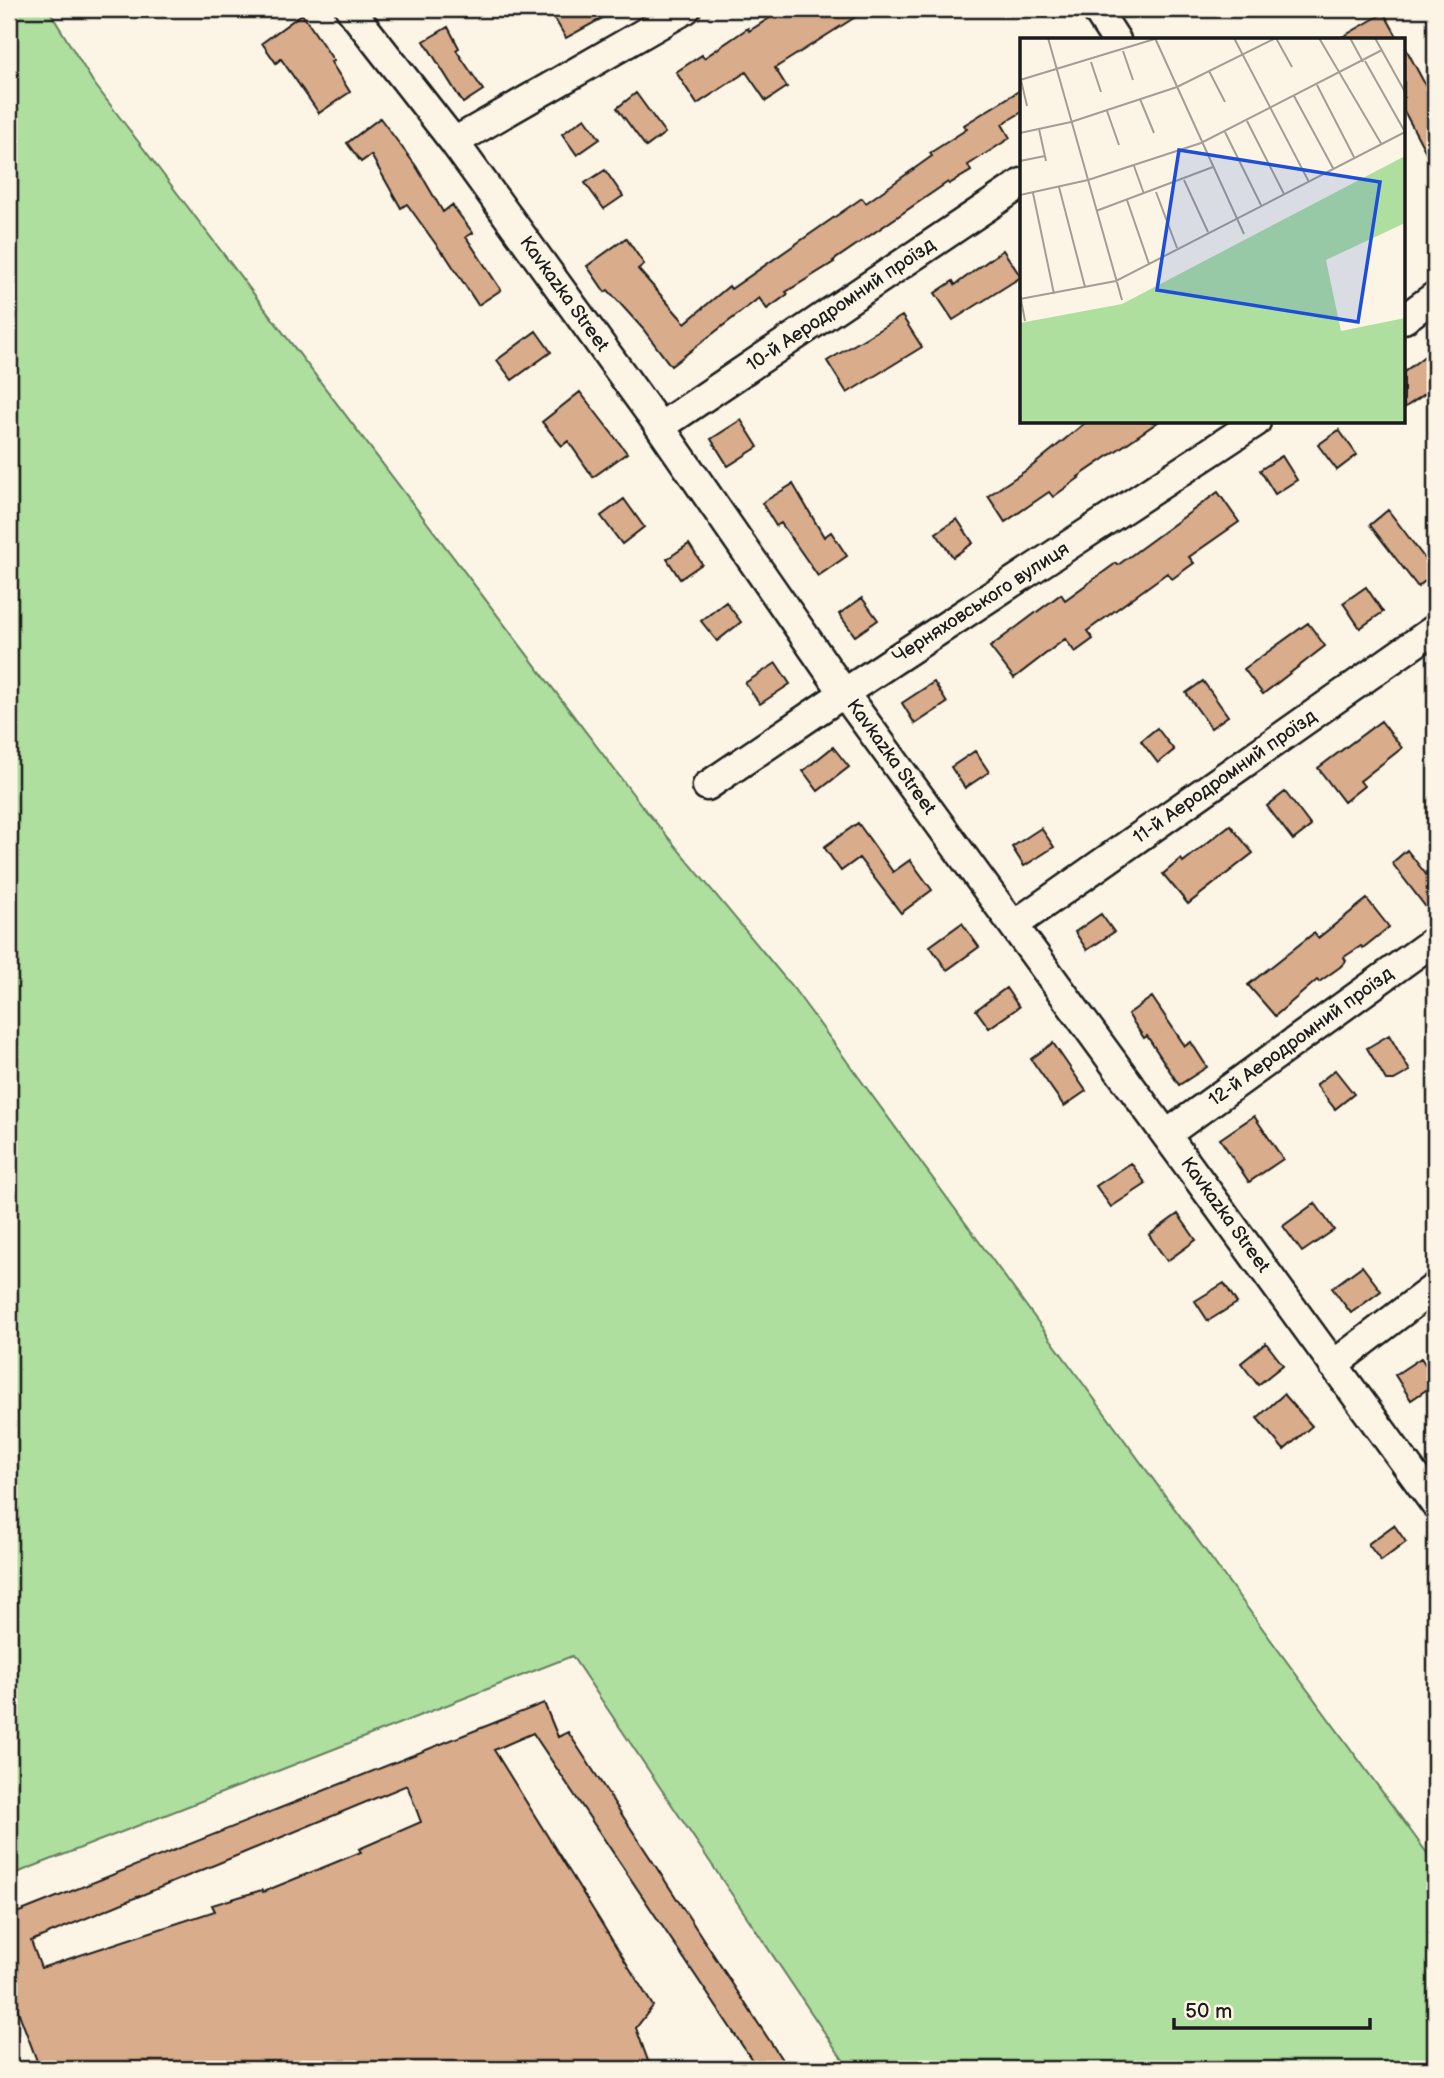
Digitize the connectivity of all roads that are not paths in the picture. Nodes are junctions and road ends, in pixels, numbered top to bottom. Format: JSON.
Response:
{"nodes":[{"id":1,"x":350,"y":9,"type":"edge"},
{"id":2,"x":685,"y":9,"type":"edge"},
{"id":3,"x":1096,"y":9,"type":"edge"},
{"id":4,"x":1115,"y":38,"type":"edge"},
{"id":5,"x":454,"y":142,"type":"junction"},
{"id":6,"x":1020,"y":184,"type":"edge"},
{"id":7,"x":1435,"y":296,"type":"edge"},
{"id":8,"x":1406,"y":318,"type":"edge"},
{"id":9,"x":1253,"y":424,"type":"edge"},
{"id":10,"x":660,"y":427,"type":"junction"},
{"id":11,"x":1435,"y":629,"type":"edge"},
{"id":12,"x":844,"y":693,"type":"junction"},
{"id":13,"x":707,"y":786,"type":"dead end"},
{"id":14,"x":1014,"y":925,"type":"junction"},
{"id":15,"x":1435,"y":940,"type":"edge"},
{"id":16,"x":1167,"y":1134,"type":"junction"},
{"id":17,"x":1435,"y":1287,"type":"edge"},
{"id":18,"x":1333,"y":1365,"type":"junction"},
{"id":19,"x":1435,"y":1504,"type":"edge"}],
"edges":[{"from":1,"to":5,"type":"street","name":"Kavkazka Street"},
{"from":2,"to":5,"type":"street"},
{"from":3,"to":4,"type":"street"},
{"from":5,"to":10,"type":"street","name":"Kavkazka Street"},
{"from":6,"to":10,"type":"street","name":"10-й Аеродромний проїзд"},
{"from":7,"to":8,"type":"street"},
{"from":9,"to":12,"type":"street","name":"Черняховського вулиця"},
{"from":10,"to":12,"type":"street","name":"Kavkazka Street"},
{"from":11,"to":14,"type":"street","name":"11-й Аеродромний проїзд"},
{"from":12,"to":13,"type":"street","name":"Черняховського вулиця"},
{"from":12,"to":14,"type":"street","name":"Kavkazka Street"},
{"from":14,"to":16,"type":"street","name":"Kavkazka Street"},
{"from":15,"to":16,"type":"street","name":"12-й Аеродромний проїзд"},
{"from":16,"to":18,"type":"street","name":"Kavkazka Street"},
{"from":17,"to":18,"type":"street"},
{"from":18,"to":19,"type":"street","name":"Kavkazka Street"}]}
